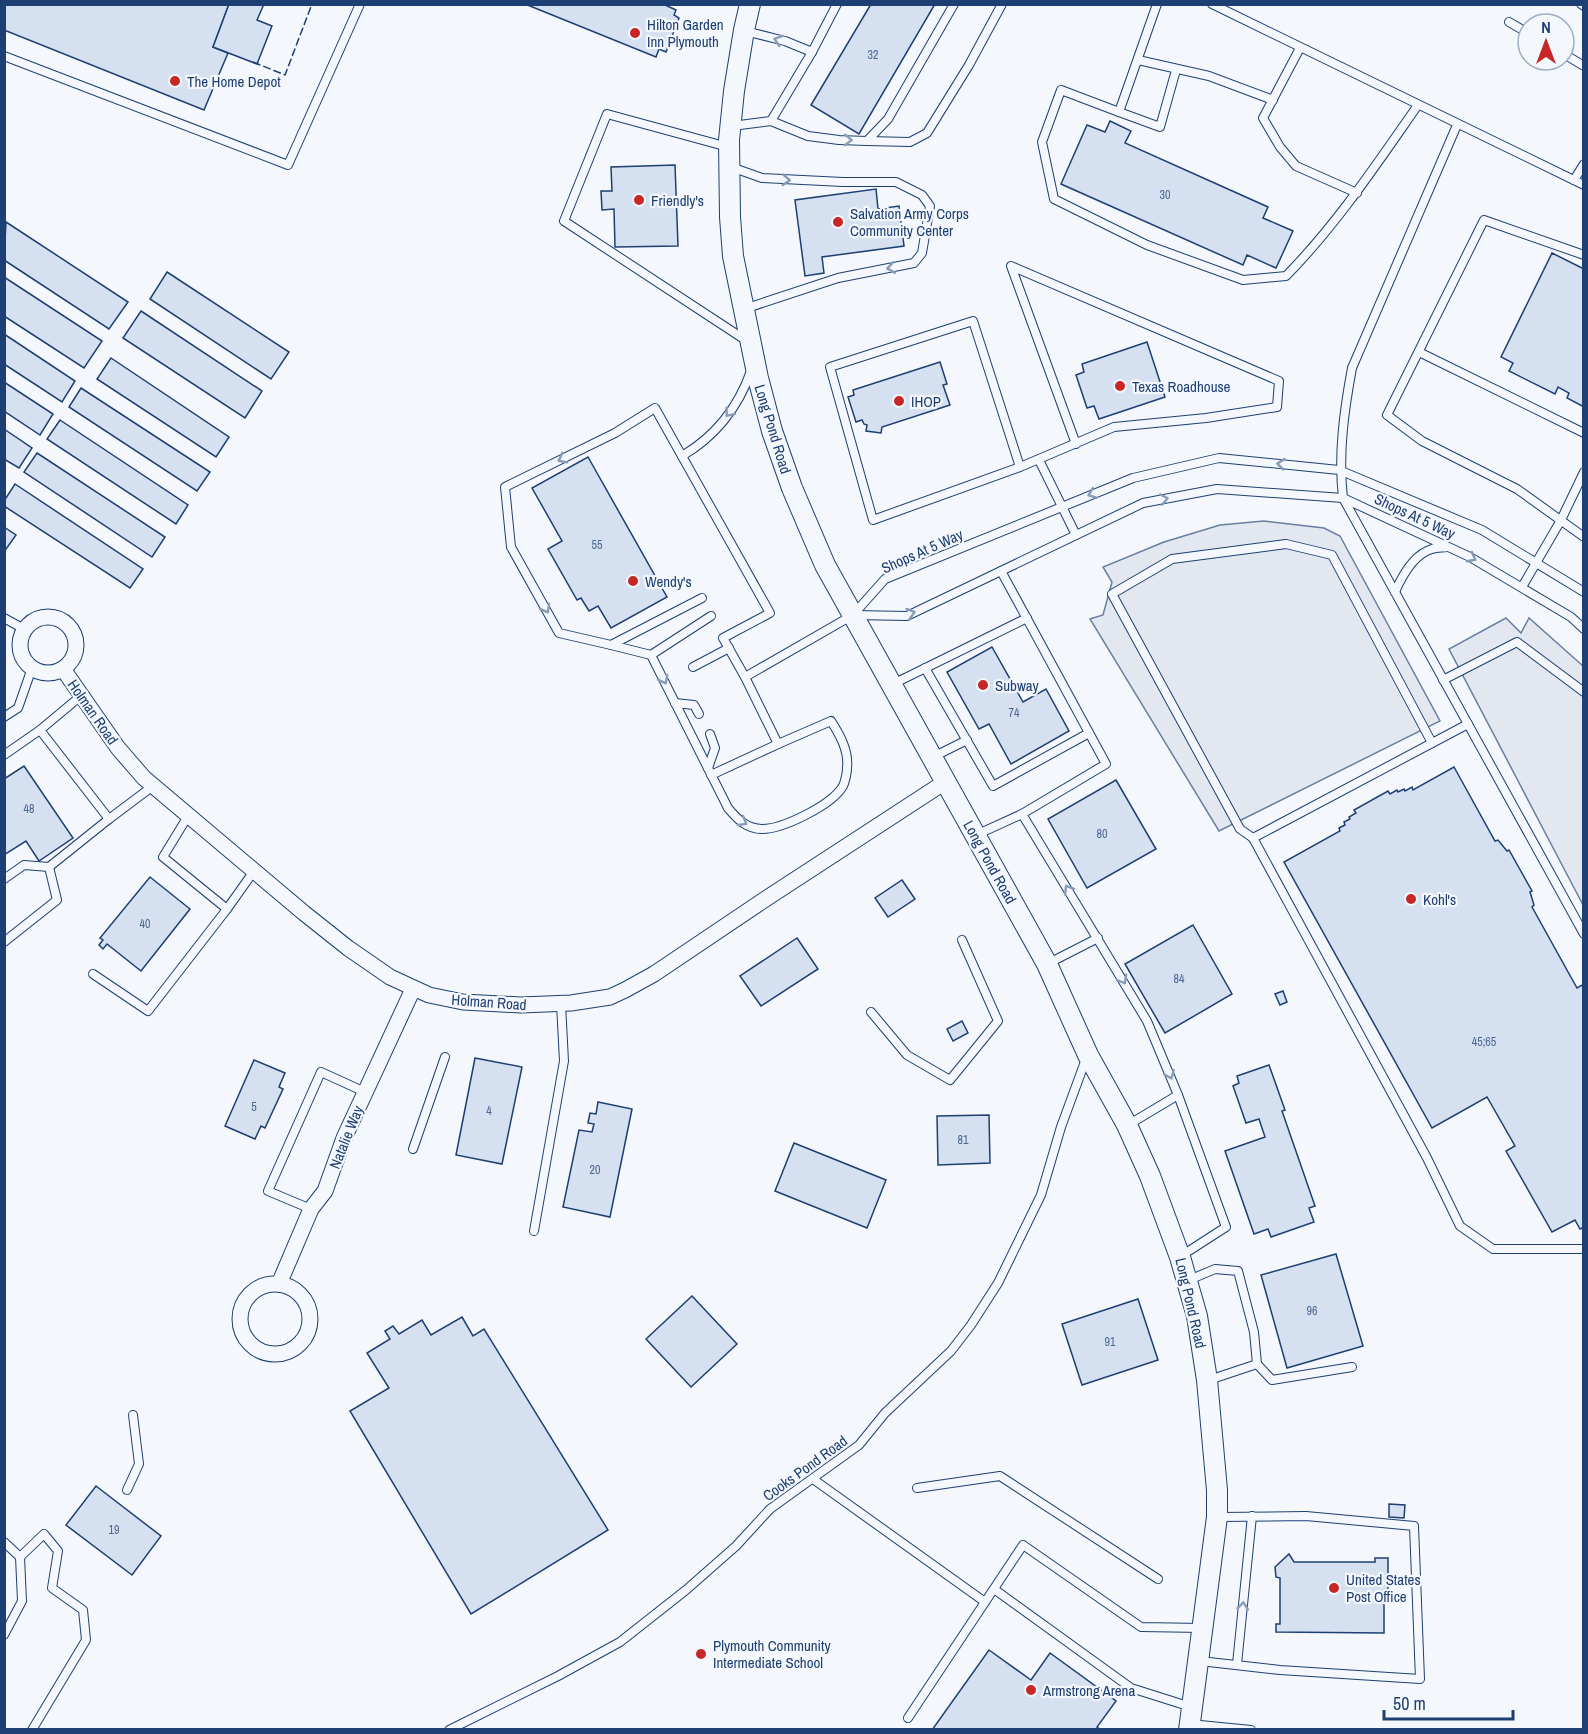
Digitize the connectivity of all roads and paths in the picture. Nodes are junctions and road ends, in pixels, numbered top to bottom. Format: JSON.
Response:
{"nodes":[{"id":1,"x":360,"y":4,"type":"edge"},
{"id":2,"x":750,"y":4,"type":"edge"},
{"id":3,"x":837,"y":4,"type":"edge"},
{"id":4,"x":954,"y":4,"type":"edge"},
{"id":5,"x":1002,"y":4,"type":"edge"},
{"id":6,"x":1157,"y":4,"type":"edge"},
{"id":7,"x":1212,"y":4,"type":"edge"},
{"id":8,"x":1509,"y":22,"type":"dead end"},
{"id":9,"x":1516,"y":26,"type":"edge"},
{"id":10,"x":744,"y":30,"type":"junction"},
{"id":11,"x":1300,"y":48,"type":"junction"},
{"id":12,"x":812,"y":51,"type":"junction"},
{"id":13,"x":4,"y":56,"type":"edge"},
{"id":14,"x":1138,"y":60,"type":"junction"},
{"id":15,"x":1176,"y":70,"type":"junction"},
{"id":16,"x":1273,"y":100,"type":"junction"},
{"id":17,"x":1418,"y":105,"type":"junction"},
{"id":18,"x":1119,"y":112,"type":"junction"},
{"id":19,"x":771,"y":121,"type":"junction"},
{"id":20,"x":1457,"y":125,"type":"junction"},
{"id":21,"x":730,"y":127,"type":"junction"},
{"id":22,"x":867,"y":141,"type":"junction"},
{"id":23,"x":729,"y":157,"type":"junction"},
{"id":24,"x":1584,"y":164,"type":"edge"},
{"id":25,"x":1574,"y":180,"type":"junction"},
{"id":26,"x":1584,"y":185,"type":"edge"},
{"id":27,"x":1357,"y":193,"type":"junction"},
{"id":28,"x":1584,"y":255,"type":"edge"},
{"id":29,"x":744,"y":309,"type":"junction"},
{"id":30,"x":753,"y":352,"type":"junction"},
{"id":31,"x":1419,"y":352,"type":"junction"},
{"id":32,"x":1584,"y":433,"type":"edge"},
{"id":33,"x":1076,"y":444,"type":"junction"},
{"id":34,"x":682,"y":456,"type":"junction"},
{"id":35,"x":1039,"y":460,"type":"junction"},
{"id":36,"x":1020,"y":467,"type":"junction"},
{"id":37,"x":1340,"y":470,"type":"junction"},
{"id":38,"x":1584,"y":472,"type":"edge"},
{"id":39,"x":1343,"y":498,"type":"junction"},
{"id":40,"x":1063,"y":506,"type":"junction"},
{"id":41,"x":1561,"y":520,"type":"junction"},
{"id":42,"x":1076,"y":535,"type":"junction"},
{"id":43,"x":1584,"y":537,"type":"edge"},
{"id":44,"x":1450,"y":547,"type":"junction"},
{"id":45,"x":1536,"y":563,"type":"junction"},
{"id":46,"x":1001,"y":571,"type":"junction"},
{"id":47,"x":1522,"y":588,"type":"junction"},
{"id":48,"x":1395,"y":592,"type":"junction"},
{"id":49,"x":1584,"y":592,"type":"edge"},
{"id":50,"x":702,"y":598,"type":"dead end"},
{"id":51,"x":853,"y":615,"type":"junction"},
{"id":52,"x":711,"y":616,"type":"dead end"},
{"id":53,"x":4,"y":618,"type":"edge"},
{"id":54,"x":1027,"y":618,"type":"junction"},
{"id":55,"x":1584,"y":628,"type":"edge"},
{"id":56,"x":24,"y":629,"type":"junction"},
{"id":57,"x":611,"y":645,"type":"junction"},
{"id":58,"x":729,"y":648,"type":"junction"},
{"id":59,"x":651,"y":655,"type":"junction"},
{"id":60,"x":693,"y":667,"type":"dead end"},
{"id":61,"x":32,"y":668,"type":"junction"},
{"id":62,"x":925,"y":668,"type":"junction"},
{"id":63,"x":63,"y":669,"type":"junction"},
{"id":64,"x":745,"y":677,"type":"junction"},
{"id":65,"x":1443,"y":680,"type":"junction"},
{"id":66,"x":891,"y":685,"type":"junction"},
{"id":67,"x":1584,"y":692,"type":"edge"},
{"id":68,"x":82,"y":695,"type":"junction"},
{"id":69,"x":675,"y":703,"type":"junction"},
{"id":70,"x":699,"y":714,"type":"dead end"},
{"id":71,"x":4,"y":717,"type":"edge"},
{"id":72,"x":1468,"y":724,"type":"junction"},
{"id":73,"x":40,"y":730,"type":"junction"},
{"id":74,"x":1089,"y":733,"type":"junction"},
{"id":75,"x":710,"y":734,"type":"dead end"},
{"id":76,"x":967,"y":740,"type":"junction"},
{"id":77,"x":1432,"y":743,"type":"junction"},
{"id":78,"x":778,"y":744,"type":"junction"},
{"id":79,"x":4,"y":755,"type":"edge"},
{"id":80,"x":932,"y":758,"type":"junction"},
{"id":81,"x":710,"y":771,"type":"junction"},
{"id":82,"x":945,"y":782,"type":"junction"},
{"id":83,"x":153,"y":786,"type":"junction"},
{"id":84,"x":1022,"y":814,"type":"junction"},
{"id":85,"x":188,"y":816,"type":"junction"},
{"id":86,"x":110,"y":819,"type":"junction"},
{"id":87,"x":975,"y":836,"type":"junction"},
{"id":88,"x":1253,"y":838,"type":"junction"},
{"id":89,"x":49,"y":867,"type":"junction"},
{"id":90,"x":255,"y":872,"type":"junction"},
{"id":91,"x":4,"y":879,"type":"edge"},
{"id":92,"x":227,"y":909,"type":"junction"},
{"id":93,"x":1584,"y":934,"type":"edge"},
{"id":94,"x":1098,"y":939,"type":"junction"},
{"id":95,"x":962,"y":940,"type":"dead end"},
{"id":96,"x":4,"y":942,"type":"edge"},
{"id":97,"x":1047,"y":964,"type":"junction"},
{"id":98,"x":93,"y":974,"type":"dead end"},
{"id":99,"x":413,"y":989,"type":"junction"},
{"id":100,"x":561,"y":1004,"type":"junction"},
{"id":101,"x":871,"y":1012,"type":"dead end"},
{"id":102,"x":1088,"y":1055,"type":"junction"},
{"id":103,"x":445,"y":1057,"type":"dead end"},
{"id":104,"x":365,"y":1092,"type":"junction"},
{"id":105,"x":1178,"y":1095,"type":"junction"},
{"id":106,"x":1127,"y":1125,"type":"junction"},
{"id":107,"x":413,"y":1149,"type":"dead end"},
{"id":108,"x":311,"y":1209,"type":"junction"},
{"id":109,"x":534,"y":1231,"type":"dead end"},
{"id":110,"x":1584,"y":1249,"type":"edge"},
{"id":111,"x":1180,"y":1257,"type":"junction"},
{"id":112,"x":1188,"y":1280,"type":"junction"},
{"id":113,"x":279,"y":1284,"type":"junction"},
{"id":114,"x":1257,"y":1364,"type":"junction"},
{"id":115,"x":1352,"y":1367,"type":"dead end"},
{"id":116,"x":1207,"y":1380,"type":"junction"},
{"id":117,"x":133,"y":1416,"type":"dead end"},
{"id":118,"x":813,"y":1479,"type":"junction"},
{"id":119,"x":917,"y":1488,"type":"dead end"},
{"id":120,"x":127,"y":1490,"type":"dead end"},
{"id":121,"x":1252,"y":1516,"type":"junction"},
{"id":122,"x":1217,"y":1517,"type":"junction"},
{"id":123,"x":4,"y":1542,"type":"edge"},
{"id":124,"x":20,"y":1557,"type":"junction"},
{"id":125,"x":1158,"y":1579,"type":"dead end"},
{"id":126,"x":994,"y":1589,"type":"junction"},
{"id":127,"x":985,"y":1602,"type":"junction"},
{"id":128,"x":1203,"y":1628,"type":"junction"},
{"id":129,"x":4,"y":1635,"type":"edge"},
{"id":130,"x":1198,"y":1661,"type":"junction"},
{"id":131,"x":1237,"y":1664,"type":"junction"},
{"id":132,"x":908,"y":1718,"type":"dead end"},
{"id":133,"x":1190,"y":1720,"type":"edge"},
{"id":134,"x":32,"y":1730,"type":"edge"},
{"id":135,"x":449,"y":1730,"type":"edge"},
{"id":136,"x":1251,"y":1730,"type":"edge"}],
"edges":[{"from":1,"to":13,"type":"lane"},
{"from":2,"to":10,"type":"street","name":"Long Pond Road"},
{"from":3,"to":12,"type":"lane"},
{"from":4,"to":22,"type":"lane"},
{"from":5,"to":22,"type":"lane"},
{"from":6,"to":14,"type":"lane"},
{"from":7,"to":11,"type":"lane"},
{"from":8,"to":9,"type":"lane"},
{"from":12,"to":10,"type":"lane","one_way":true},
{"from":10,"to":21,"type":"street","name":"Long Pond Road"},
{"from":11,"to":16,"type":"lane"},
{"from":11,"to":17,"type":"lane"},
{"from":12,"to":19,"type":"lane"},
{"from":14,"to":15,"type":"lane"},
{"from":14,"to":18,"type":"lane"},
{"from":15,"to":16,"type":"lane"},
{"from":15,"to":18,"type":"lane"},
{"from":16,"to":27,"type":"lane"},
{"from":17,"to":20,"type":"lane"},
{"from":17,"to":27,"type":"lane"},
{"from":18,"to":27,"type":"lane"},
{"from":19,"to":21,"type":"lane"},
{"from":19,"to":22,"type":"lane","one_way":true},
{"from":20,"to":25,"type":"lane"},
{"from":20,"to":37,"type":"lane"},
{"from":21,"to":23,"type":"street","name":"Long Pond Road"},
{"from":23,"to":29,"type":"street","name":"Long Pond Road"},
{"from":23,"to":29,"type":"lane","one_way":true},
{"from":23,"to":30,"type":"lane"},
{"from":24,"to":25,"type":"lane"},
{"from":25,"to":26,"type":"lane"},
{"from":28,"to":31,"type":"lane"},
{"from":29,"to":30,"type":"street","name":"Long Pond Road"},
{"from":30,"to":34,"type":"lane","one_way":true},
{"from":30,"to":51,"type":"street","name":"Long Pond Road"},
{"from":31,"to":32,"type":"lane"},
{"from":31,"to":41,"type":"lane"},
{"from":33,"to":33,"type":"lane"},
{"from":33,"to":35,"type":"lane"},
{"from":34,"to":57,"type":"lane","one_way":true},
{"from":34,"to":58,"type":"lane"},
{"from":35,"to":36,"type":"lane"},
{"from":35,"to":40,"type":"lane"},
{"from":36,"to":36,"type":"lane"},
{"from":37,"to":39,"type":"lane"},
{"from":37,"to":40,"type":"lane","name":"Shops At 5 Way","one_way":true},
{"from":37,"to":45,"type":"lane","name":"Shops At 5 Way"},
{"from":38,"to":41,"type":"lane"},
{"from":42,"to":39,"type":"lane","name":"Shops At 5 Way","one_way":true},
{"from":39,"to":44,"type":"lane","name":"Shops At 5 Way"},
{"from":39,"to":48,"type":"lane"},
{"from":40,"to":42,"type":"lane"},
{"from":40,"to":51,"type":"lane","name":"Shops At 5 Way"},
{"from":41,"to":43,"type":"lane"},
{"from":41,"to":45,"type":"lane"},
{"from":42,"to":46,"type":"lane","name":"Shops At 5 Way"},
{"from":44,"to":47,"type":"lane","name":"Shops At 5 Way","one_way":true},
{"from":44,"to":48,"type":"lane"},
{"from":45,"to":47,"type":"lane"},
{"from":45,"to":49,"type":"lane","name":"Shops At 5 Way"},
{"from":51,"to":46,"type":"lane","name":"Shops At 5 Way","one_way":true},
{"from":46,"to":54,"type":"lane"},
{"from":47,"to":55,"type":"lane","name":"Shops At 5 Way"},
{"from":48,"to":65,"type":"lane"},
{"from":50,"to":57,"type":"lane"},
{"from":51,"to":64,"type":"lane"},
{"from":51,"to":66,"type":"street","name":"Long Pond Road"},
{"from":52,"to":59,"type":"lane"},
{"from":53,"to":56,"type":"lane"},
{"from":54,"to":62,"type":"lane"},
{"from":54,"to":74,"type":"lane"},
{"from":56,"to":61,"type":"street"},
{"from":56,"to":63,"type":"street","name":"Holman Road"},
{"from":57,"to":59,"type":"lane"},
{"from":58,"to":60,"type":"lane"},
{"from":58,"to":64,"type":"lane"},
{"from":59,"to":69,"type":"lane","one_way":true},
{"from":61,"to":63,"type":"street","name":"Holman Road"},
{"from":61,"to":71,"type":"lane"},
{"from":62,"to":66,"type":"lane"},
{"from":62,"to":76,"type":"lane"},
{"from":63,"to":68,"type":"street","name":"Holman Road"},
{"from":64,"to":78,"type":"lane"},
{"from":65,"to":67,"type":"lane"},
{"from":65,"to":72,"type":"lane"},
{"from":66,"to":80,"type":"street","name":"Long Pond Road"},
{"from":68,"to":73,"type":"lane"},
{"from":68,"to":83,"type":"street","name":"Holman Road"},
{"from":69,"to":70,"type":"lane"},
{"from":69,"to":81,"type":"lane"},
{"from":72,"to":77,"type":"lane"},
{"from":72,"to":93,"type":"lane"},
{"from":73,"to":79,"type":"lane"},
{"from":73,"to":86,"type":"lane"},
{"from":74,"to":76,"type":"lane"},
{"from":74,"to":84,"type":"lane"},
{"from":75,"to":81,"type":"lane"},
{"from":76,"to":80,"type":"lane"},
{"from":77,"to":88,"type":"lane"},
{"from":77,"to":88,"type":"lane"},
{"from":78,"to":81,"type":"lane"},
{"from":81,"to":78,"type":"lane","one_way":true},
{"from":80,"to":82,"type":"street","name":"Long Pond Road"},
{"from":82,"to":87,"type":"street","name":"Long Pond Road"},
{"from":82,"to":100,"type":"street","name":"Holman Road"},
{"from":83,"to":85,"type":"street","name":"Holman Road"},
{"from":83,"to":86,"type":"lane"},
{"from":84,"to":87,"type":"lane"},
{"from":94,"to":84,"type":"lane","one_way":true},
{"from":85,"to":90,"type":"street","name":"Holman Road"},
{"from":85,"to":92,"type":"lane"},
{"from":86,"to":89,"type":"lane"},
{"from":87,"to":97,"type":"street","name":"Long Pond Road"},
{"from":88,"to":110,"type":"lane"},
{"from":89,"to":91,"type":"lane"},
{"from":89,"to":96,"type":"lane"},
{"from":90,"to":92,"type":"lane"},
{"from":90,"to":99,"type":"street","name":"Holman Road"},
{"from":92,"to":98,"type":"lane"},
{"from":94,"to":97,"type":"lane"},
{"from":94,"to":105,"type":"lane","one_way":true},
{"from":95,"to":101,"type":"lane"},
{"from":97,"to":102,"type":"street","name":"Long Pond Road"},
{"from":99,"to":100,"type":"street","name":"Holman Road"},
{"from":99,"to":104,"type":"street","name":"Natalie Way"},
{"from":100,"to":109,"type":"lane"},
{"from":102,"to":106,"type":"street","name":"Long Pond Road"},
{"from":102,"to":118,"type":"lane","name":"Cooks Pond Road"},
{"from":103,"to":107,"type":"lane"},
{"from":104,"to":108,"type":"street","name":"Natalie Way"},
{"from":104,"to":108,"type":"lane"},
{"from":105,"to":106,"type":"lane"},
{"from":105,"to":111,"type":"lane"},
{"from":106,"to":111,"type":"street","name":"Long Pond Road"},
{"from":108,"to":113,"type":"street","name":"Natalie Way"},
{"from":111,"to":112,"type":"street","name":"Long Pond Road"},
{"from":112,"to":114,"type":"lane"},
{"from":112,"to":116,"type":"street","name":"Long Pond Road"},
{"from":113,"to":113,"type":"street"},
{"from":114,"to":115,"type":"lane"},
{"from":114,"to":116,"type":"lane"},
{"from":116,"to":122,"type":"street","name":"Long Pond Road"},
{"from":117,"to":120,"type":"lane"},
{"from":118,"to":127,"type":"lane"},
{"from":118,"to":135,"type":"lane","name":"Cooks Pond Road"},
{"from":119,"to":125,"type":"lane"},
{"from":121,"to":122,"type":"lane"},
{"from":131,"to":121,"type":"lane","one_way":true},
{"from":121,"to":131,"type":"lane"},
{"from":122,"to":128,"type":"street","name":"Long Pond Road"},
{"from":123,"to":124,"type":"lane"},
{"from":124,"to":129,"type":"lane"},
{"from":124,"to":134,"type":"lane"},
{"from":126,"to":127,"type":"lane"},
{"from":126,"to":128,"type":"lane"},
{"from":126,"to":133,"type":"lane"},
{"from":127,"to":132,"type":"lane"},
{"from":128,"to":130,"type":"street","name":"Long Pond Road"},
{"from":130,"to":131,"type":"lane"},
{"from":130,"to":133,"type":"street","name":"Long Pond Road"},
{"from":133,"to":136,"type":"lane"}]}
